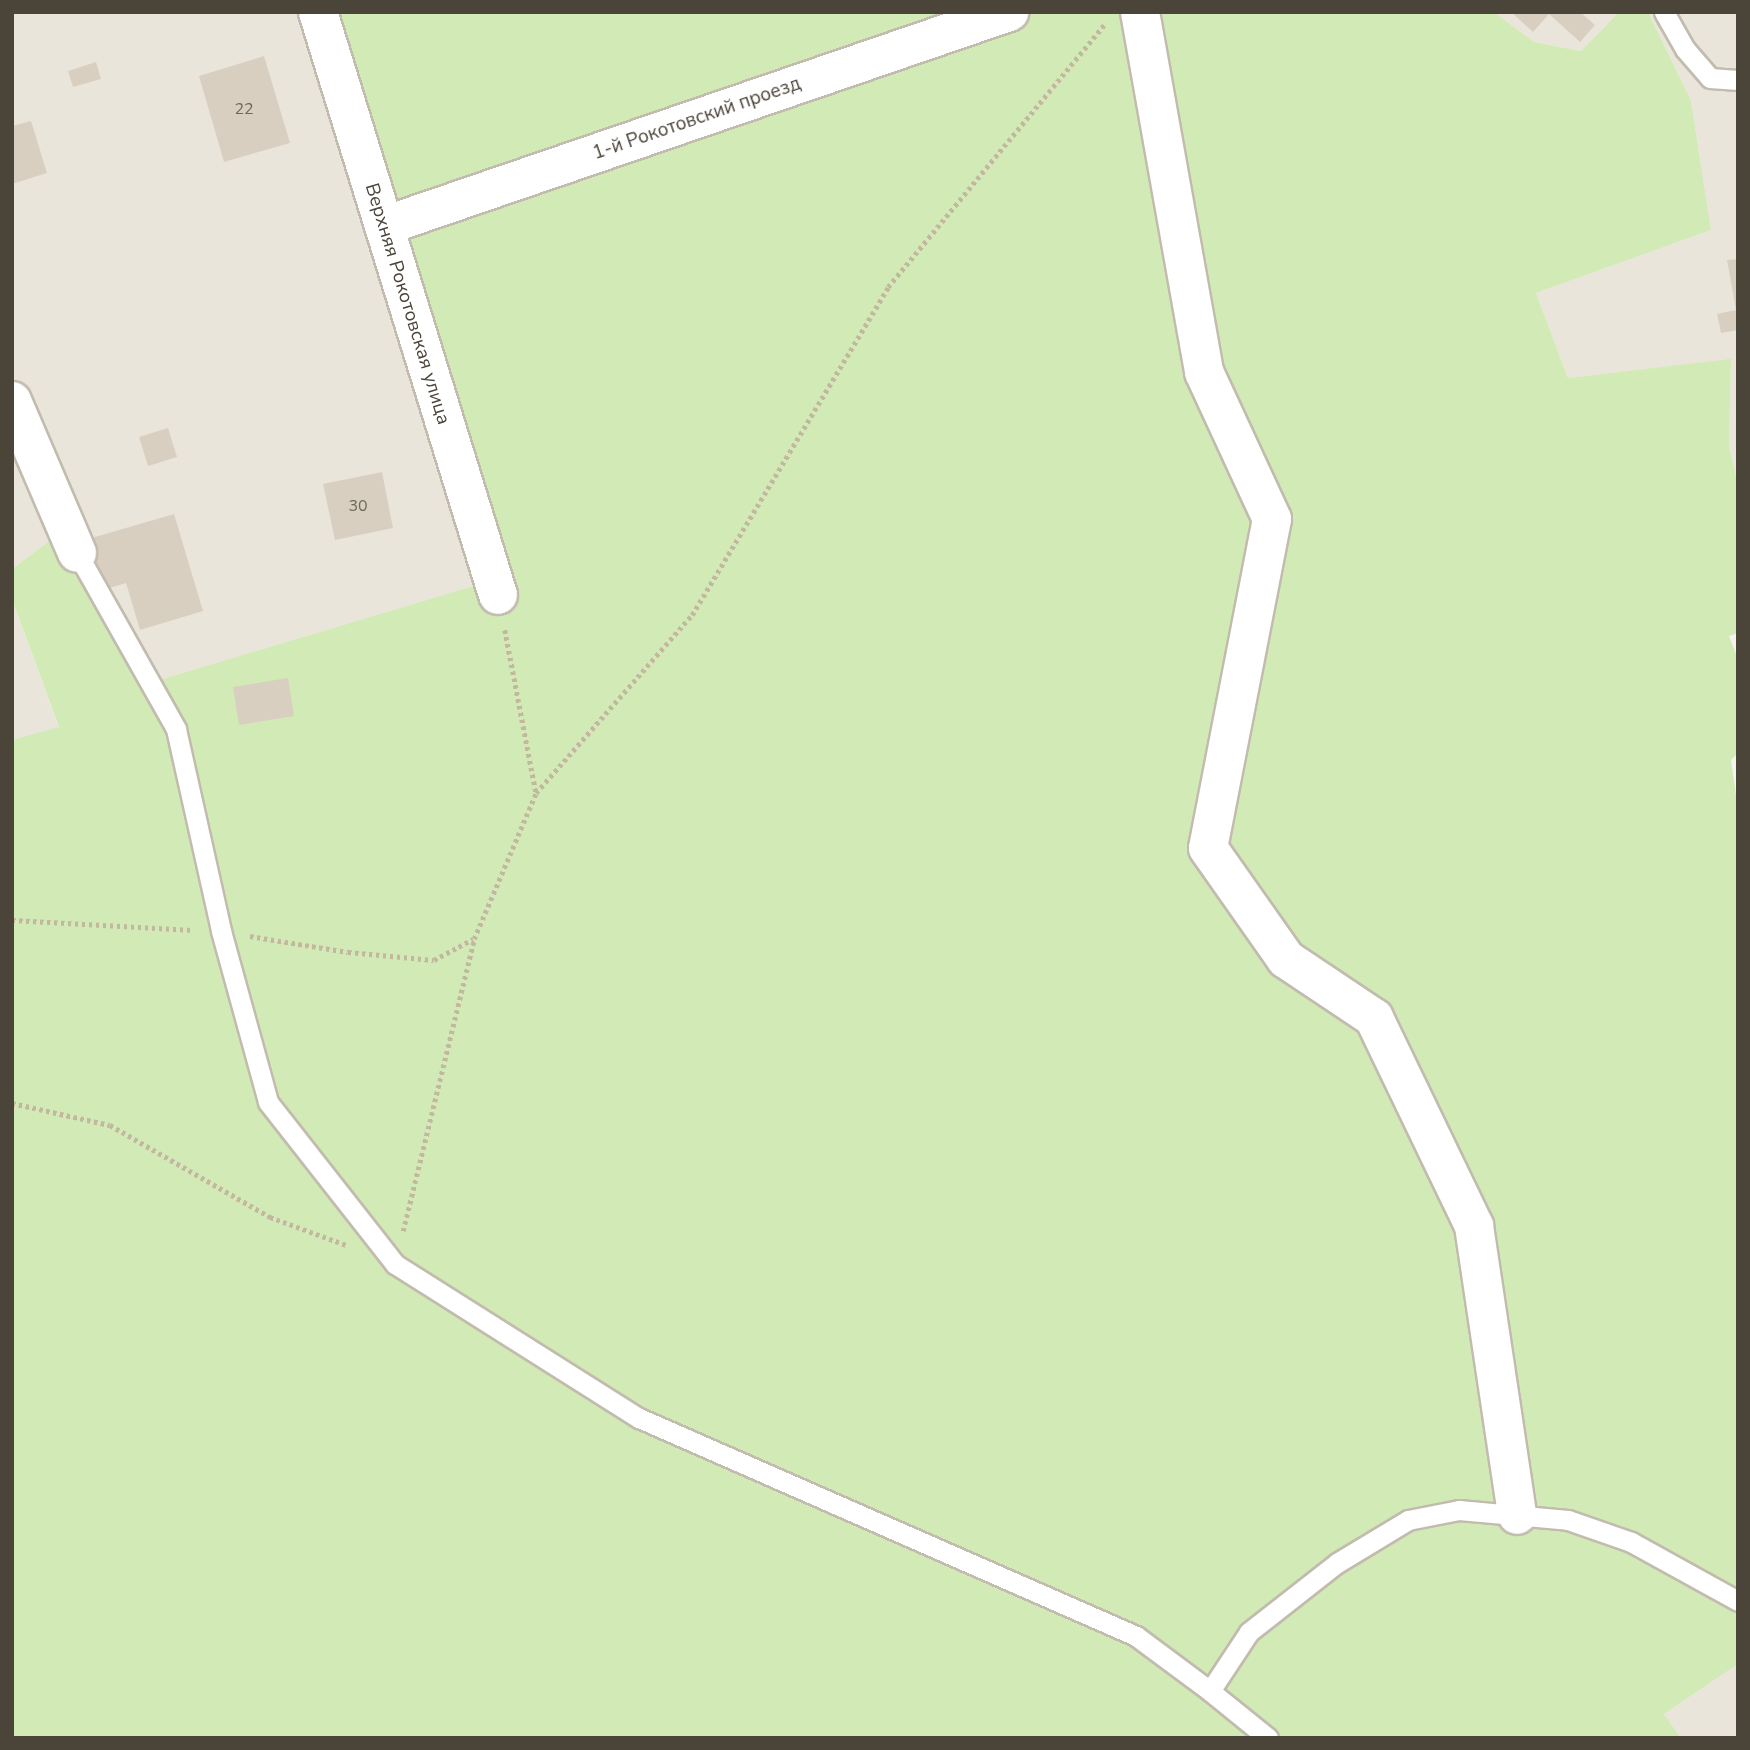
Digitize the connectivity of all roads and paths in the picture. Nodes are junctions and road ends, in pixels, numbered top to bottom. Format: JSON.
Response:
{"nodes":[{"id":1,"x":318,"y":12,"type":"edge"},
{"id":2,"x":1009,"y":12,"type":"edge"},
{"id":3,"x":1114,"y":12,"type":"edge"},
{"id":4,"x":1140,"y":12,"type":"edge"},
{"id":5,"x":1664,"y":12,"type":"edge"},
{"id":6,"x":1738,"y":80,"type":"edge"},
{"id":7,"x":384,"y":226,"type":"junction"},
{"id":8,"x":12,"y":401,"type":"edge"},
{"id":9,"x":77,"y":553,"type":"joint"},
{"id":10,"x":498,"y":595,"type":"joint"},
{"id":11,"x":536,"y":793,"type":"junction"},
{"id":12,"x":12,"y":1103,"type":"edge"},
{"id":13,"x":395,"y":1264,"type":"junction"},
{"id":14,"x":1517,"y":1515,"type":"junction"},
{"id":15,"x":1738,"y":1601,"type":"edge"},
{"id":16,"x":1210,"y":1690,"type":"junction"},
{"id":17,"x":1268,"y":1738,"type":"edge"}],
"edges":[{"from":1,"to":7,"type":"street","name":"Верхняя Рокотовская улица"},
{"from":2,"to":7,"type":"street","name":"1-й Рокотовский проезд"},
{"from":3,"to":11,"type":"path"},
{"from":4,"to":14,"type":"street"},
{"from":5,"to":6,"type":"lane"},
{"from":7,"to":10,"type":"street","name":"Верхняя Рокотовская улица"},
{"from":8,"to":9,"type":"street"},
{"from":9,"to":13,"type":"lane"},
{"from":10,"to":11,"type":"path"},
{"from":11,"to":13,"type":"path"},
{"from":12,"to":13,"type":"path"},
{"from":13,"to":16,"type":"lane"},
{"from":14,"to":15,"type":"lane"},
{"from":14,"to":16,"type":"lane"},
{"from":16,"to":17,"type":"lane"}]}
